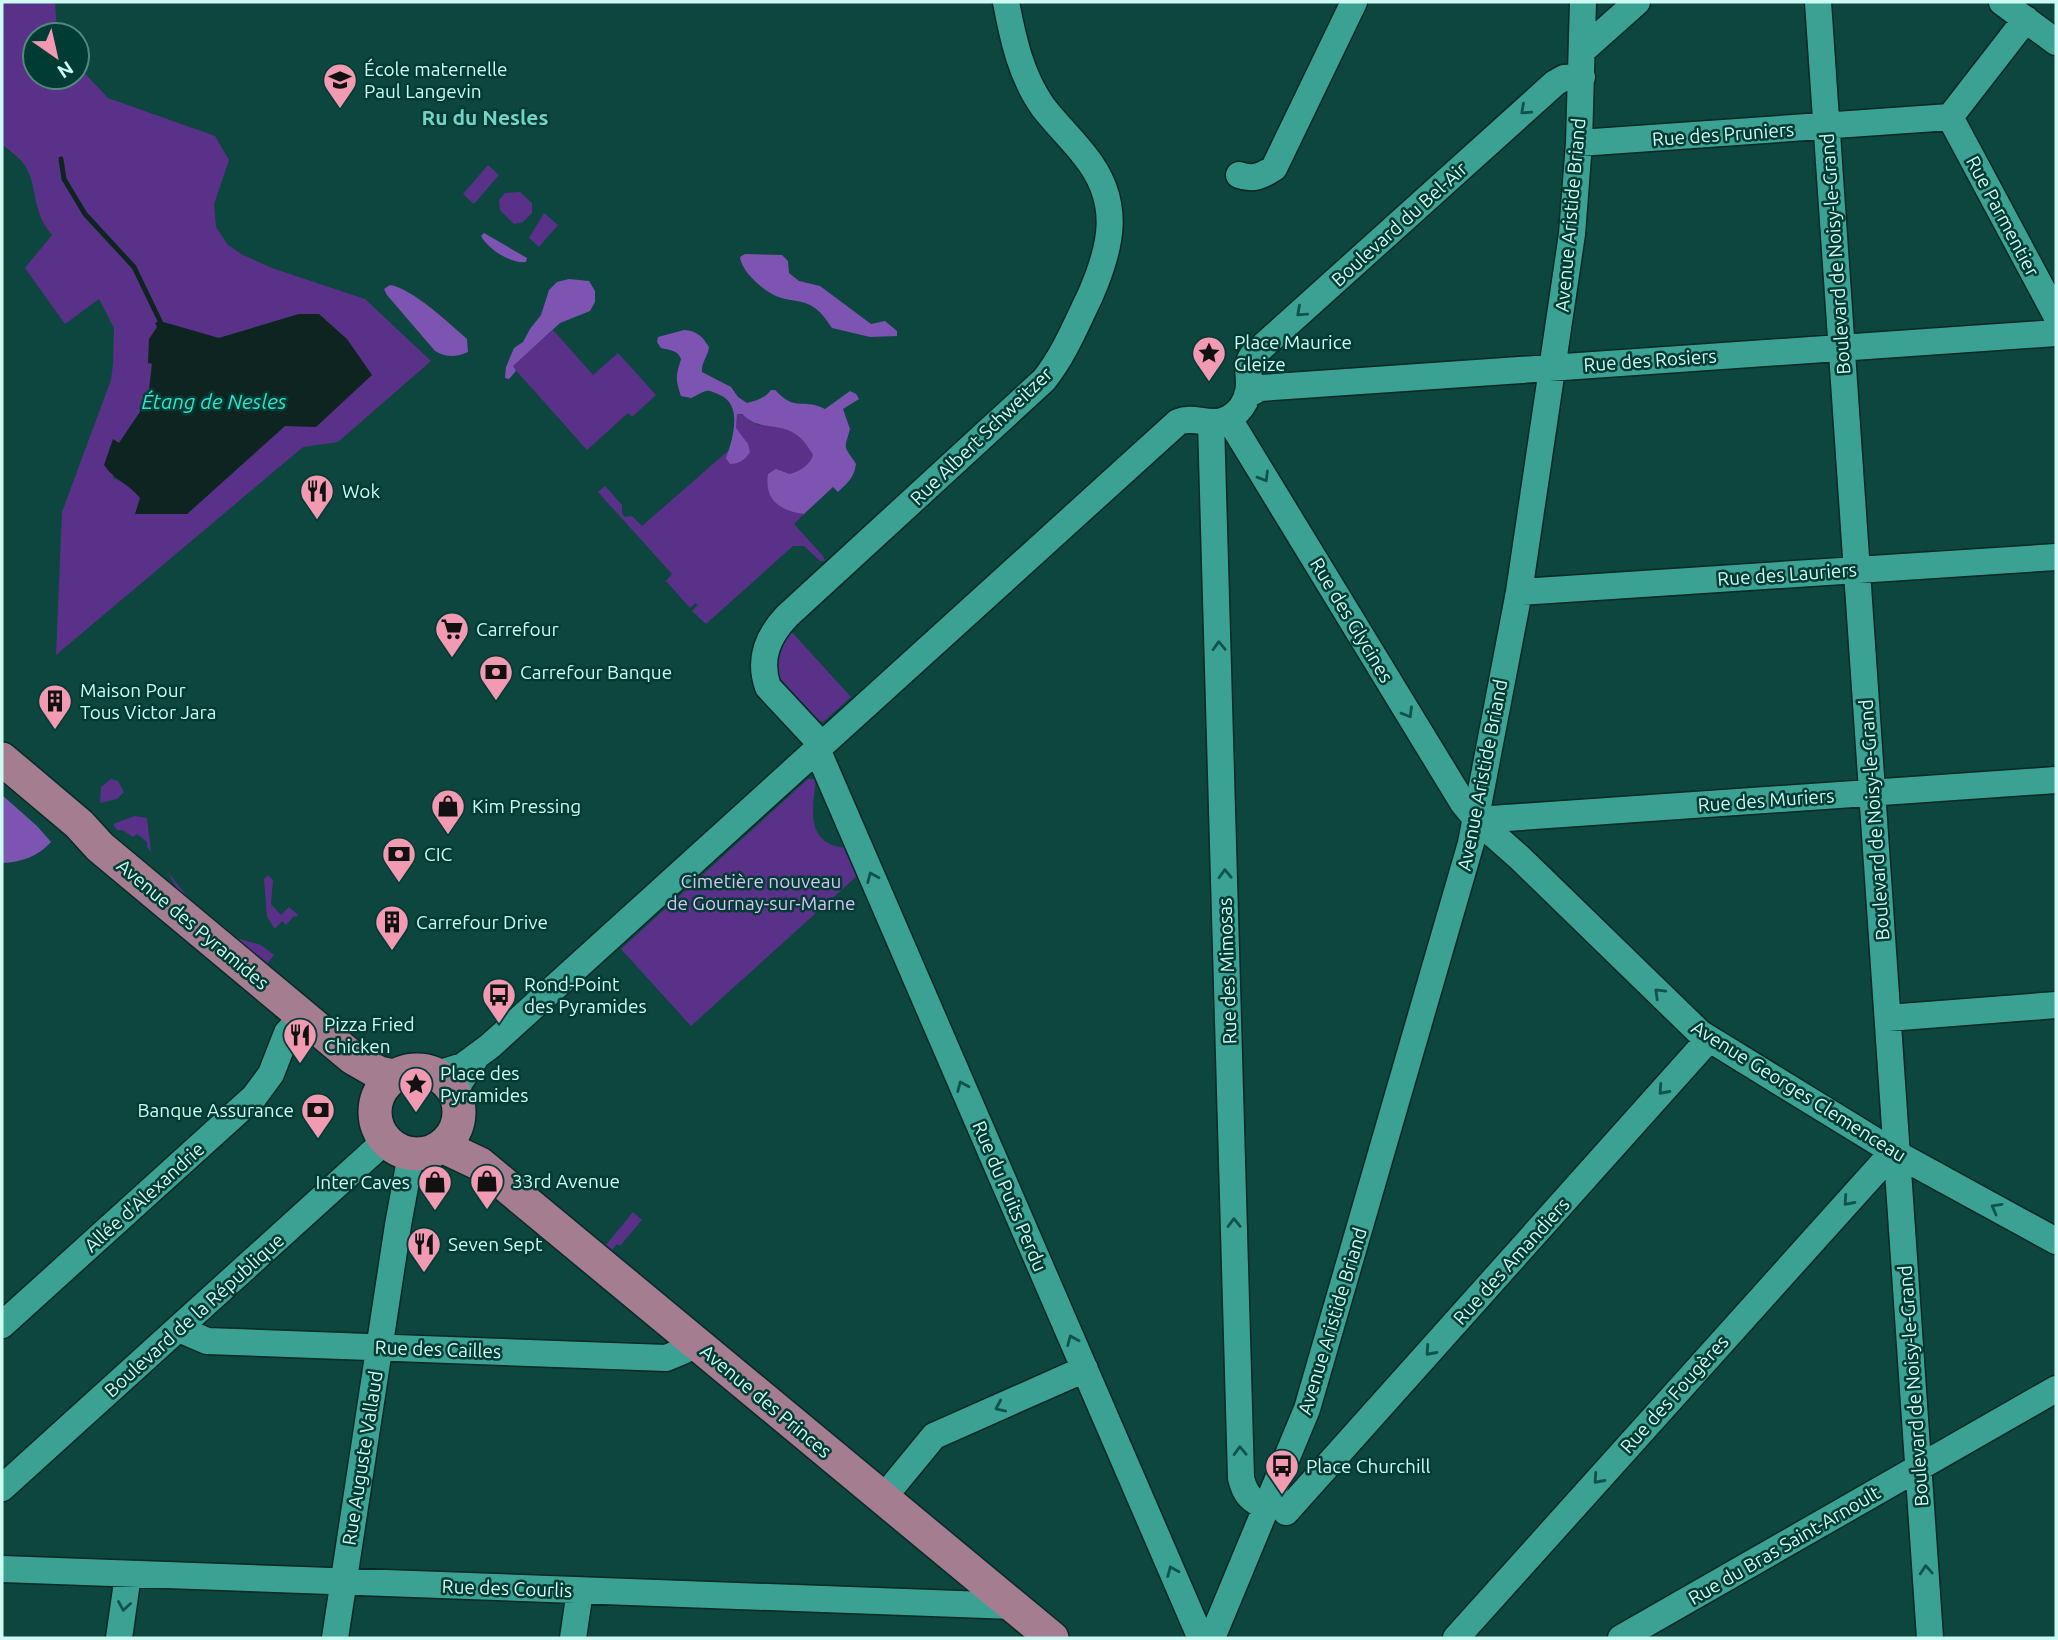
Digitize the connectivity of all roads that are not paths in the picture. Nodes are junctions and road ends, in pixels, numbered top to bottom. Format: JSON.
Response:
{"nodes":[{"id":1,"x":1006,"y":2,"type":"edge"},
{"id":2,"x":1354,"y":2,"type":"edge"},
{"id":3,"x":1583,"y":2,"type":"edge"},
{"id":4,"x":1637,"y":2,"type":"edge"},
{"id":5,"x":1818,"y":2,"type":"edge"},
{"id":6,"x":2002,"y":2,"type":"edge"},
{"id":7,"x":2026,"y":19,"type":"junction"},
{"id":8,"x":2056,"y":42,"type":"edge"},
{"id":9,"x":1582,"y":64,"type":"junction"},
{"id":10,"x":1950,"y":117,"type":"junction"},
{"id":11,"x":1827,"y":127,"type":"junction"},
{"id":12,"x":1579,"y":143,"type":"junction"},
{"id":13,"x":1239,"y":175,"type":"dead end"},
{"id":14,"x":2056,"y":315,"type":"edge"},
{"id":15,"x":2056,"y":333,"type":"edge"},
{"id":16,"x":1842,"y":347,"type":"junction"},
{"id":17,"x":1553,"y":367,"type":"junction"},
{"id":18,"x":1247,"y":395,"type":"junction"},
{"id":19,"x":1209,"y":420,"type":"junction"},
{"id":20,"x":2056,"y":557,"type":"edge"},
{"id":21,"x":1857,"y":569,"type":"junction"},
{"id":22,"x":1519,"y":592,"type":"junction"},
{"id":23,"x":819,"y":747,"type":"junction"},
{"id":24,"x":2,"y":759,"type":"edge"},
{"id":25,"x":2056,"y":780,"type":"edge"},
{"id":26,"x":2,"y":782,"type":"edge"},
{"id":27,"x":1872,"y":793,"type":"junction"},
{"id":28,"x":1477,"y":820,"type":"junction"},
{"id":29,"x":2056,"y":1005,"type":"edge"},
{"id":30,"x":1888,"y":1018,"type":"junction"},
{"id":31,"x":295,"y":1024,"type":"junction"},
{"id":32,"x":1709,"y":1039,"type":"junction"},
{"id":33,"x":385,"y":1087,"type":"junction"},
{"id":34,"x":431,"y":1123,"type":"junction"},
{"id":35,"x":1897,"y":1154,"type":"junction"},
{"id":36,"x":2056,"y":1241,"type":"edge"},
{"id":37,"x":2,"y":1325,"type":"edge"},
{"id":38,"x":179,"y":1329,"type":"junction"},
{"id":39,"x":693,"y":1340,"type":"junction"},
{"id":40,"x":379,"y":1347,"type":"junction"},
{"id":41,"x":1085,"y":1369,"type":"junction"},
{"id":42,"x":2056,"y":1389,"type":"edge"},
{"id":43,"x":1919,"y":1468,"type":"junction"},
{"id":44,"x":1282,"y":1469,"type":"junction"},
{"id":45,"x":1312,"y":1483,"type":"junction"},
{"id":46,"x":2,"y":1488,"type":"edge"},
{"id":47,"x":883,"y":1498,"type":"junction"},
{"id":48,"x":1276,"y":1509,"type":"junction"},
{"id":49,"x":2,"y":1569,"type":"edge"},
{"id":50,"x":128,"y":1575,"type":"junction"},
{"id":51,"x":343,"y":1581,"type":"junction"},
{"id":52,"x":580,"y":1591,"type":"junction"},
{"id":53,"x":1013,"y":1606,"type":"junction"},
{"id":54,"x":119,"y":1638,"type":"edge"},
{"id":55,"x":335,"y":1638,"type":"edge"},
{"id":56,"x":573,"y":1638,"type":"edge"},
{"id":57,"x":1052,"y":1638,"type":"edge"},
{"id":58,"x":1210,"y":1638,"type":"edge"},
{"id":59,"x":1456,"y":1638,"type":"edge"},
{"id":60,"x":1621,"y":1638,"type":"edge"},
{"id":61,"x":1930,"y":1638,"type":"edge"}],
"edges":[{"from":1,"to":23,"type":"street","name":"Rue Albert Schweitzer"},
{"from":2,"to":13,"type":"street"},
{"from":3,"to":9,"type":"street","name":"Avenue Aristide Briand"},
{"from":4,"to":9,"type":"street","name":"Boulevard du Bel-Air"},
{"from":5,"to":11,"type":"street","name":"Boulevard de Noisy-le-Grand"},
{"from":6,"to":7,"type":"street"},
{"from":7,"to":8,"type":"street"},
{"from":7,"to":10,"type":"street"},
{"from":9,"to":12,"type":"street","name":"Avenue Aristide Briand"},
{"from":9,"to":18,"type":"street","name":"Boulevard du Bel-Air","one_way":true},
{"from":10,"to":11,"type":"street","name":"Rue des Pruniers"},
{"from":10,"to":14,"type":"street","name":"Rue Parmentier"},
{"from":11,"to":12,"type":"street","name":"Rue des Pruniers"},
{"from":11,"to":16,"type":"street","name":"Boulevard de Noisy-le-Grand"},
{"from":12,"to":17,"type":"street","name":"Avenue Aristide Briand"},
{"from":15,"to":16,"type":"street","name":"Rue des Rosiers"},
{"from":16,"to":17,"type":"street","name":"Rue des Rosiers"},
{"from":16,"to":21,"type":"street","name":"Boulevard de Noisy-le-Grand"},
{"from":17,"to":18,"type":"street","name":"Rue des Rosiers"},
{"from":17,"to":22,"type":"street","name":"Avenue Aristide Briand"},
{"from":18,"to":19,"type":"street"},
{"from":19,"to":23,"type":"street"},
{"from":19,"to":28,"type":"street","name":"Rue des Glycines","one_way":true},
{"from":48,"to":19,"type":"street","name":"Rue des Mimosas","one_way":true},
{"from":20,"to":21,"type":"street","name":"Rue des Lauriers"},
{"from":21,"to":22,"type":"street","name":"Rue des Lauriers"},
{"from":21,"to":27,"type":"street","name":"Boulevard de Noisy-le-Grand"},
{"from":22,"to":28,"type":"street","name":"Avenue Aristide Briand"},
{"from":23,"to":34,"type":"street"},
{"from":41,"to":23,"type":"street","name":"Rue du Puits Perdu","one_way":true},
{"from":24,"to":33,"type":"main road","name":"Avenue des Pyramides"},
{"from":25,"to":27,"type":"street","name":"Rue des Muriers"},
{"from":26,"to":31,"type":"main road","name":"Avenue des Pyramides"},
{"from":27,"to":28,"type":"street","name":"Rue des Muriers"},
{"from":27,"to":30,"type":"street","name":"Boulevard de Noisy-le-Grand"},
{"from":32,"to":28,"type":"street","name":"Avenue Georges Clemenceau","one_way":true},
{"from":28,"to":44,"type":"street","name":"Avenue Aristide Briand"},
{"from":29,"to":30,"type":"street"},
{"from":30,"to":35,"type":"street","name":"Boulevard de Noisy-le-Grand"},
{"from":31,"to":33,"type":"main road","name":"Avenue des Pyramides"},
{"from":31,"to":37,"type":"street","name":"Allée d'Alexandrie"},
{"from":32,"to":35,"type":"street","name":"Avenue Georges Clemenceau"},
{"from":32,"to":45,"type":"street","name":"Rue des Amandiers","one_way":true},
{"from":33,"to":34,"type":"main road"},
{"from":33,"to":34,"type":"main road"},
{"from":34,"to":38,"type":"street","name":"Boulevard de la République"},
{"from":34,"to":39,"type":"main road","name":"Avenue des Princes"},
{"from":34,"to":40,"type":"street","name":"Rue Auguste Vallaud"},
{"from":36,"to":35,"type":"street","name":"Avenue Georges Clemenceau","one_way":true},
{"from":35,"to":43,"type":"street","name":"Boulevard de Noisy-le-Grand"},
{"from":35,"to":59,"type":"street","name":"Rue des Fougères","one_way":true},
{"from":38,"to":40,"type":"street","name":"Rue des Cailles"},
{"from":38,"to":46,"type":"street","name":"Boulevard de la République"},
{"from":39,"to":40,"type":"street","name":"Rue des Cailles"},
{"from":39,"to":47,"type":"main road","name":"Avenue des Princes"},
{"from":40,"to":51,"type":"street","name":"Rue Auguste Vallaud"},
{"from":41,"to":47,"type":"street","one_way":true},
{"from":58,"to":41,"type":"street","name":"Rue du Puits Perdu","one_way":true},
{"from":42,"to":43,"type":"street","name":"Rue du Bras Saint-Arnoult"},
{"from":43,"to":60,"type":"street","name":"Rue du Bras Saint-Arnoult"},
{"from":61,"to":43,"type":"street","name":"Boulevard de Noisy-le-Grand","one_way":true},
{"from":44,"to":45,"type":"street"},
{"from":44,"to":48,"type":"street","name":"Avenue Aristide Briand"},
{"from":45,"to":48,"type":"street","name":"Rue des Amandiers"},
{"from":47,"to":53,"type":"main road","name":"Avenue des Princes"},
{"from":48,"to":58,"type":"street","name":"Avenue Aristide Briand"},
{"from":49,"to":50,"type":"street","name":"Rue des Courlis"},
{"from":50,"to":51,"type":"street","name":"Rue des Courlis"},
{"from":50,"to":54,"type":"street","one_way":true},
{"from":51,"to":52,"type":"street","name":"Rue des Courlis"},
{"from":51,"to":55,"type":"street","name":"Rue Auguste Vallaud"},
{"from":52,"to":53,"type":"street","name":"Rue des Courlis"},
{"from":52,"to":56,"type":"street"},
{"from":53,"to":57,"type":"main road","name":"Avenue des Princes"}]}
